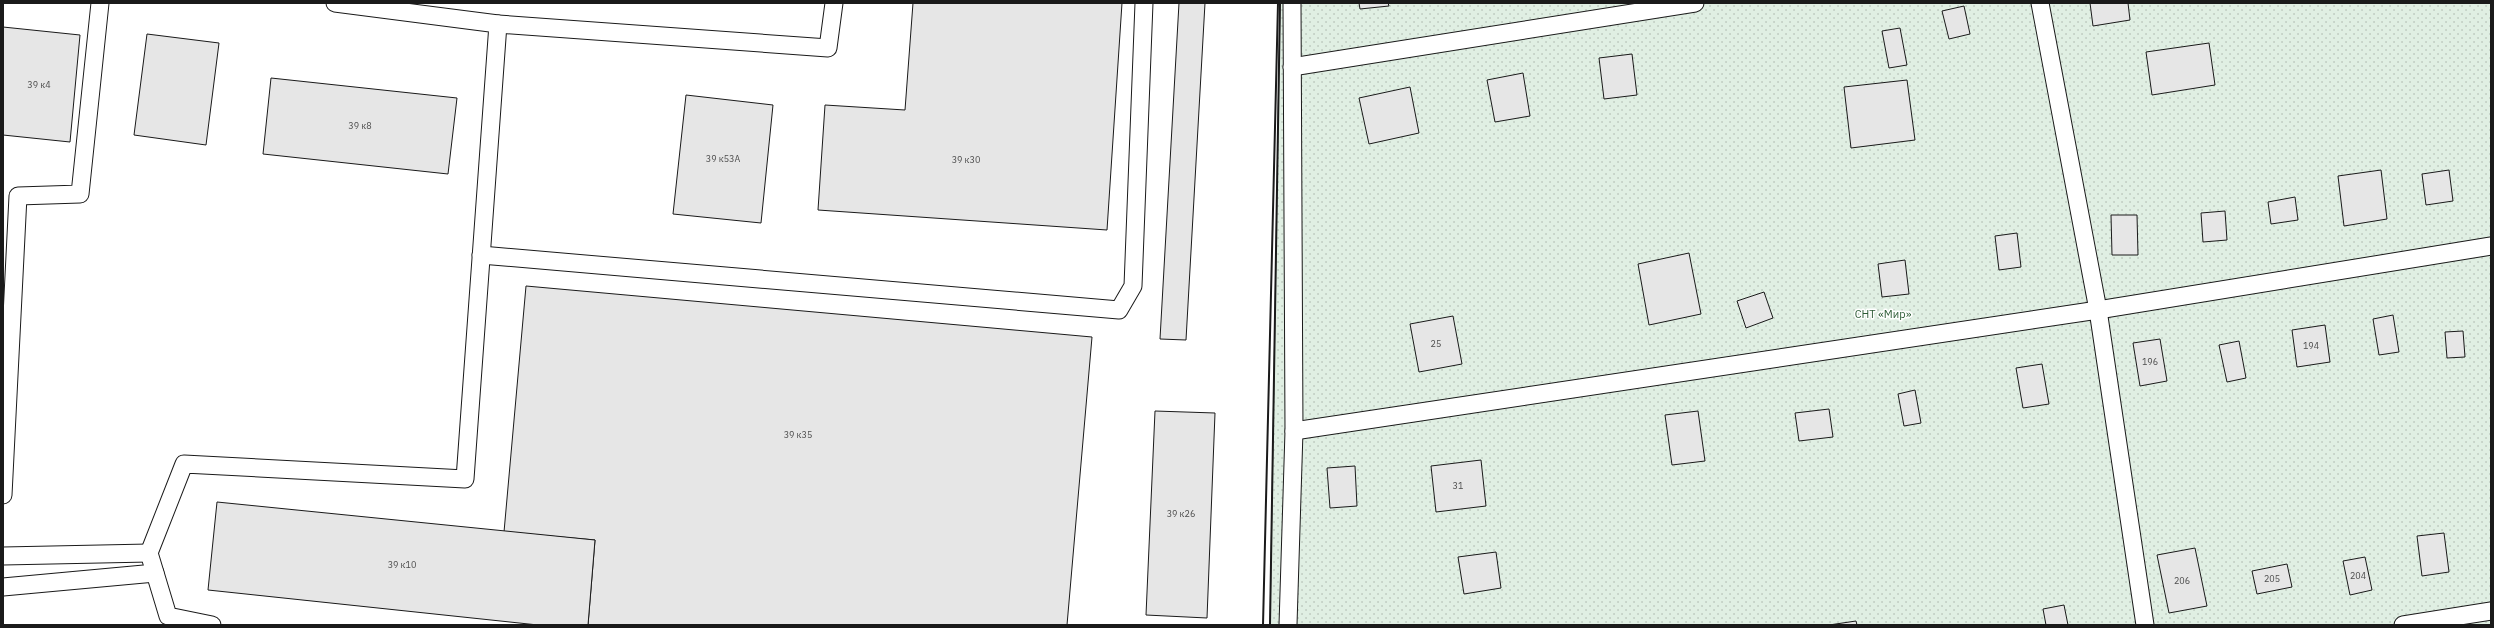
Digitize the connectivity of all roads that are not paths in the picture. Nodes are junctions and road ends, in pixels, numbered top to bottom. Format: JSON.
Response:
{"nodes":[{"id":1,"x":100,"y":3,"type":"edge"},
{"id":2,"x":335,"y":3,"type":"edge"},
{"id":3,"x":834,"y":3,"type":"edge"},
{"id":4,"x":1144,"y":3,"type":"edge"},
{"id":5,"x":1292,"y":3,"type":"edge"},
{"id":6,"x":1695,"y":3,"type":"edge"},
{"id":7,"x":2040,"y":3,"type":"edge"},
{"id":8,"x":498,"y":24,"type":"junction"},
{"id":9,"x":1292,"y":67,"type":"junction"},
{"id":10,"x":2491,"y":246,"type":"edge"},
{"id":11,"x":481,"y":256,"type":"junction"},
{"id":12,"x":2098,"y":310,"type":"junction"},
{"id":13,"x":1294,"y":431,"type":"junction"},
{"id":14,"x":3,"y":495,"type":"edge"},
{"id":15,"x":149,"y":553,"type":"junction"},
{"id":16,"x":3,"y":556,"type":"edge"},
{"id":17,"x":155,"y":573,"type":"junction"},
{"id":18,"x":3,"y":587,"type":"edge"},
{"id":19,"x":2491,"y":611,"type":"edge"},
{"id":20,"x":212,"y":625,"type":"edge"},
{"id":21,"x":1288,"y":625,"type":"edge"},
{"id":22,"x":2145,"y":625,"type":"edge"},
{"id":23,"x":2403,"y":625,"type":"edge"}],
"edges":[{"from":1,"to":14,"type":"lane"},
{"from":2,"to":8,"type":"lane"},
{"from":3,"to":8,"type":"lane"},
{"from":4,"to":11,"type":"lane"},
{"from":5,"to":9,"type":"lane"},
{"from":6,"to":9,"type":"lane"},
{"from":7,"to":12,"type":"lane"},
{"from":8,"to":11,"type":"lane"},
{"from":9,"to":13,"type":"lane"},
{"from":10,"to":12,"type":"lane"},
{"from":11,"to":15,"type":"lane"},
{"from":12,"to":13,"type":"lane"},
{"from":12,"to":22,"type":"lane"},
{"from":13,"to":21,"type":"lane"},
{"from":15,"to":16,"type":"lane"},
{"from":15,"to":17,"type":"lane"},
{"from":17,"to":18,"type":"lane"},
{"from":17,"to":20,"type":"lane"},
{"from":19,"to":23,"type":"lane"}]}
